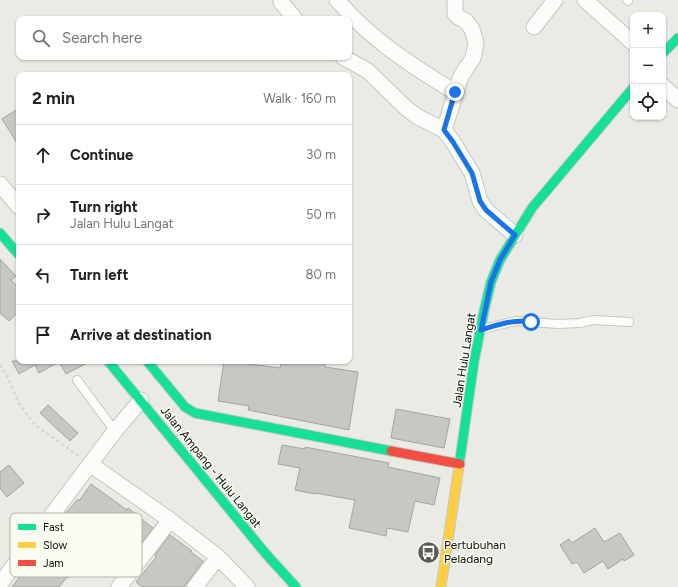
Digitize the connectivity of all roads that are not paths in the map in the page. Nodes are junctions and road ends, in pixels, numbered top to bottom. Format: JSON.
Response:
{"nodes":[{"id":1,"x":337,"y":0,"type":"edge"},
{"id":2,"x":455,"y":0,"type":"edge"},
{"id":3,"x":555,"y":0,"type":"edge"},
{"id":4,"x":585,"y":0,"type":"edge"},
{"id":5,"x":281,"y":2,"type":"dead end"},
{"id":6,"x":293,"y":16,"type":"edge"},
{"id":7,"x":350,"y":16,"type":"edge"},
{"id":8,"x":352,"y":17,"type":"edge"},
{"id":9,"x":534,"y":26,"type":"dead end"},
{"id":10,"x":678,"y":38,"type":"edge"},
{"id":11,"x":630,"y":40,"type":"edge"},
{"id":12,"x":666,"y":50,"type":"edge"},
{"id":13,"x":349,"y":60,"type":"edge"},
{"id":14,"x":666,"y":89,"type":"edge"},
{"id":15,"x":455,"y":92,"type":"junction"},
{"id":16,"x":630,"y":92,"type":"edge"},
{"id":17,"x":678,"y":100,"type":"edge"},
{"id":18,"x":444,"y":130,"type":"junction"},
{"id":19,"x":0,"y":184,"type":"edge"},
{"id":20,"x":16,"y":203,"type":"edge"},
{"id":21,"x":0,"y":233,"type":"edge"},
{"id":22,"x":515,"y":235,"type":"junction"},
{"id":23,"x":16,"y":252,"type":"edge"},
{"id":24,"x":630,"y":322,"type":"dead end"},
{"id":25,"x":481,"y":330,"type":"junction"},
{"id":26,"x":111,"y":364,"type":"edge"},
{"id":27,"x":150,"y":364,"type":"edge"},
{"id":28,"x":77,"y":380,"type":"dead end"},
{"id":29,"x":141,"y":400,"type":"junction"},
{"id":30,"x":115,"y":431,"type":"junction"},
{"id":31,"x":90,"y":464,"type":"junction"},
{"id":32,"x":460,"y":464,"type":"junction"},
{"id":33,"x":53,"y":513,"type":"edge"},
{"id":34,"x":170,"y":520,"type":"junction"},
{"id":35,"x":218,"y":557,"type":"junction"},
{"id":36,"x":142,"y":558,"type":"edge"},
{"id":37,"x":10,"y":570,"type":"edge"},
{"id":38,"x":127,"y":577,"type":"edge"},
{"id":39,"x":0,"y":583,"type":"edge"},
{"id":40,"x":120,"y":587,"type":"edge"},
{"id":41,"x":195,"y":587,"type":"edge"},
{"id":42,"x":247,"y":587,"type":"edge"},
{"id":43,"x":296,"y":587,"type":"edge"},
{"id":44,"x":441,"y":587,"type":"edge"}],
"edges":[{"from":1,"to":7,"type":"street"},
{"from":2,"to":15,"type":"street"},
{"from":3,"to":9,"type":"street"},
{"from":4,"to":11,"type":"street"},
{"from":5,"to":6,"type":"street"},
{"from":8,"to":15,"type":"street"},
{"from":10,"to":12,"type":"street"},
{"from":13,"to":18,"type":"street"},
{"from":14,"to":17,"type":"street"},
{"from":15,"to":18,"type":"street"},
{"from":16,"to":22,"type":"street","name":"Jalan Hulu Langat"},
{"from":18,"to":22,"type":"street"},
{"from":19,"to":20,"type":"street"},
{"from":21,"to":23,"type":"street"},
{"from":22,"to":25,"type":"street","name":"Jalan Hulu Langat"},
{"from":24,"to":25,"type":"lane"},
{"from":25,"to":32,"type":"street","name":"Jalan Hulu Langat"},
{"from":26,"to":29,"type":"street","name":"Jalan Ampang - Hulu Langat"},
{"from":27,"to":32,"type":"street"},
{"from":28,"to":30,"type":"lane"},
{"from":29,"to":30,"type":"street"},
{"from":29,"to":43,"type":"street","name":"Jalan Ampang - Hulu Langat"},
{"from":30,"to":31,"type":"street"},
{"from":31,"to":33,"type":"street"},
{"from":31,"to":34,"type":"street"},
{"from":32,"to":44,"type":"street","name":"Jalan Hulu Langat"},
{"from":34,"to":35,"type":"street"},
{"from":34,"to":36,"type":"street"},
{"from":35,"to":41,"type":"street"},
{"from":35,"to":42,"type":"street"},
{"from":37,"to":39,"type":"street"},
{"from":38,"to":40,"type":"street"}]}
